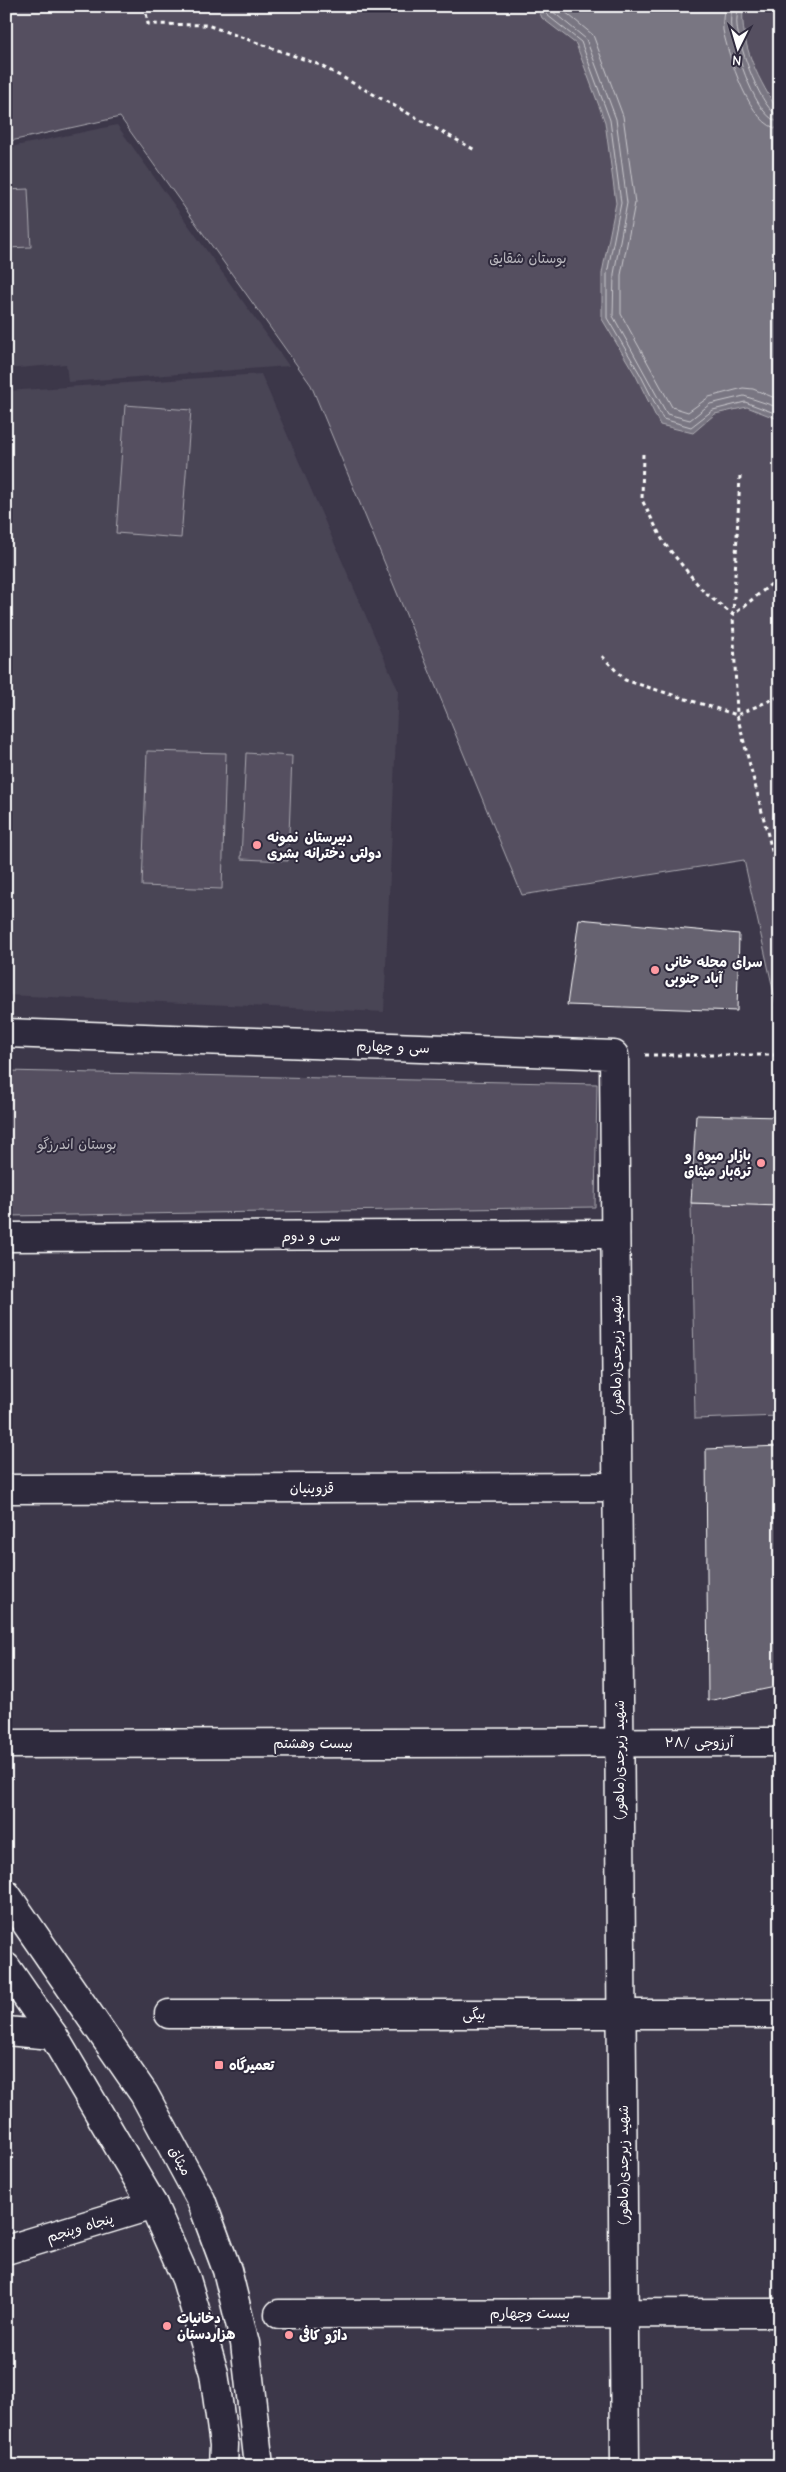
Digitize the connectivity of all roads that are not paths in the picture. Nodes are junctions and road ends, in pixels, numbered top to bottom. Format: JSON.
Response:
{"nodes":[{"id":1,"x":6,"y":1033,"type":"edge"},
{"id":2,"x":614,"y":1055,"type":"joint"},
{"id":3,"x":616,"y":1234,"type":"junction"},
{"id":4,"x":6,"y":1237,"type":"edge"},
{"id":5,"x":618,"y":1487,"type":"junction"},
{"id":6,"x":6,"y":1489,"type":"edge"},
{"id":7,"x":619,"y":1742,"type":"junction"},
{"id":8,"x":780,"y":1742,"type":"edge"},
{"id":9,"x":6,"y":1744,"type":"edge"},
{"id":10,"x":6,"y":1894,"type":"edge"},
{"id":11,"x":6,"y":1967,"type":"edge"},
{"id":12,"x":169,"y":2014,"type":"dead end"},
{"id":13,"x":621,"y":2014,"type":"junction"},
{"id":14,"x":780,"y":2014,"type":"edge"},
{"id":15,"x":6,"y":2031,"type":"edge"},
{"id":16,"x":54,"y":2035,"type":"junction"},
{"id":17,"x":153,"y":2205,"type":"junction"},
{"id":18,"x":6,"y":2250,"type":"edge"},
{"id":19,"x":624,"y":2313,"type":"junction"},
{"id":20,"x":780,"y":2313,"type":"edge"},
{"id":21,"x":279,"y":2314,"type":"dead end"},
{"id":22,"x":223,"y":2466,"type":"edge"},
{"id":23,"x":259,"y":2466,"type":"edge"},
{"id":24,"x":625,"y":2466,"type":"edge"}],
"edges":[{"from":1,"to":2,"type":"street","name":"سی و چهارم"},
{"from":2,"to":3,"type":"street","name":"شهید زبرجدی(ماهور)"},
{"from":3,"to":4,"type":"street","name":"سی و دوم"},
{"from":3,"to":5,"type":"street","name":"شهید زبرجدی(ماهور)"},
{"from":5,"to":6,"type":"street","name":"قزوینیان"},
{"from":5,"to":7,"type":"street","name":"شهید زبرجدی(ماهور)"},
{"from":7,"to":8,"type":"street","name":"آرزوجی /۲۸"},
{"from":7,"to":9,"type":"street","name":"بیست وهشتم"},
{"from":7,"to":13,"type":"street","name":"شهید زبرجدی(ماهور)"},
{"from":10,"to":23,"type":"street","name":"میثاق"},
{"from":11,"to":16,"type":"street"},
{"from":12,"to":13,"type":"street","name":"بیگی"},
{"from":13,"to":14,"type":"street","name":"بیگی"},
{"from":13,"to":19,"type":"street","name":"شهید زبرجدی(ماهور)"},
{"from":15,"to":16,"type":"street"},
{"from":16,"to":17,"type":"street"},
{"from":17,"to":18,"type":"street","name":"پنجاه وپنجم"},
{"from":17,"to":22,"type":"street"},
{"from":19,"to":20,"type":"street","name":"بیست وچهارم"},
{"from":19,"to":21,"type":"street","name":"بیست وچهارم"},
{"from":19,"to":24,"type":"street","name":"شهید زبرجدی(ماهور)"}]}
